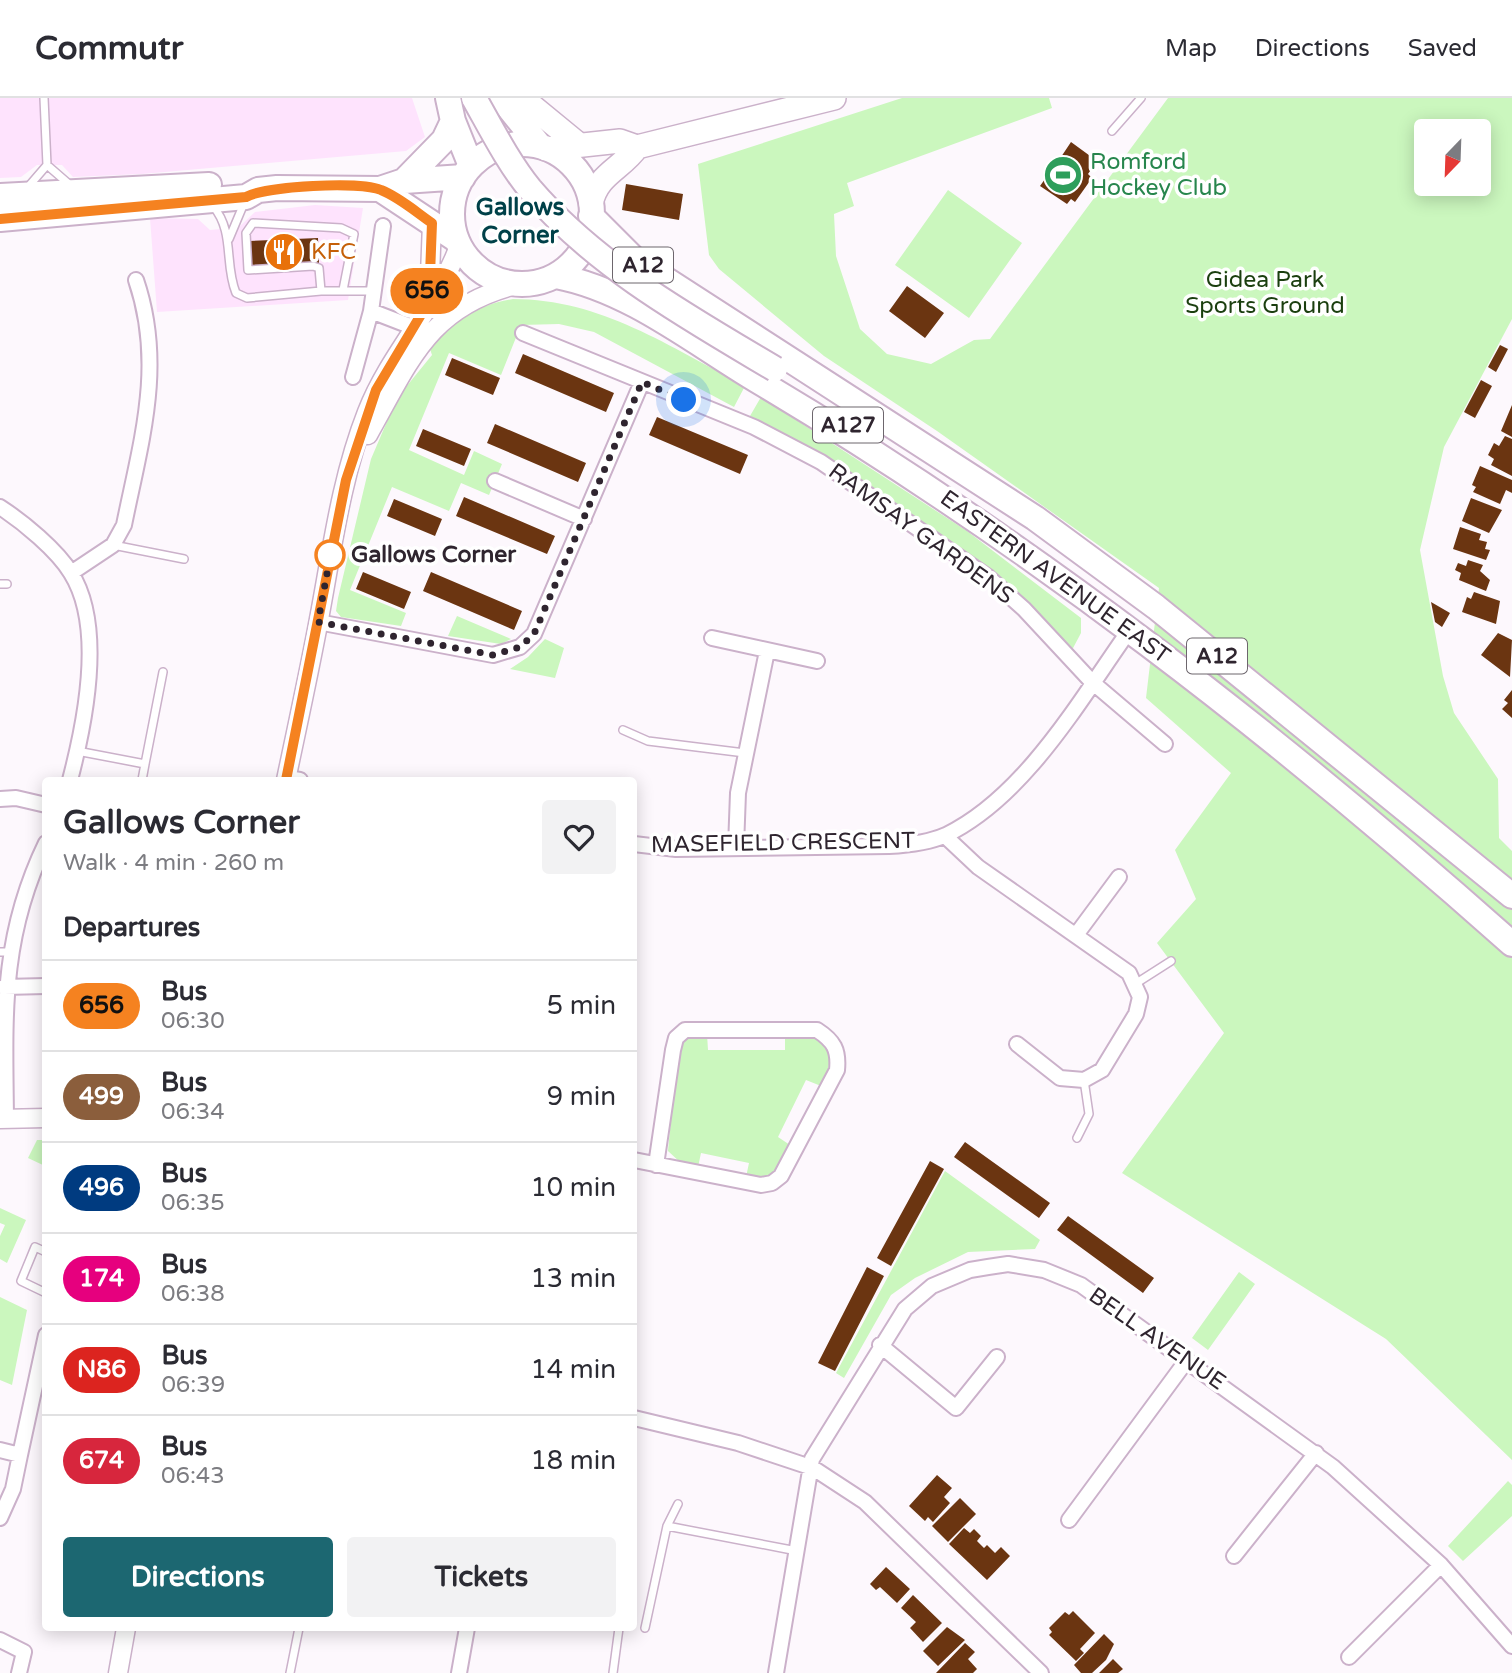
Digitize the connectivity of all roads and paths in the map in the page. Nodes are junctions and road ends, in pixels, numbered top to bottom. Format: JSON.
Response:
{"nodes":[{"id":1,"x":44,"y":98,"type":"edge"},
{"id":2,"x":474,"y":98,"type":"edge"},
{"id":3,"x":501,"y":98,"type":"edge"},
{"id":4,"x":522,"y":98,"type":"edge"},
{"id":5,"x":1141,"y":98,"type":"edge"},
{"id":6,"x":821,"y":100,"type":"edge"},
{"id":7,"x":451,"y":109,"type":"edge"},
{"id":8,"x":1112,"y":131,"type":"dead end"},
{"id":9,"x":578,"y":144,"type":"junction"},
{"id":10,"x":543,"y":147,"type":"junction"},
{"id":11,"x":637,"y":147,"type":"junction"},
{"id":12,"x":47,"y":165,"type":"junction"},
{"id":13,"x":467,"y":171,"type":"junction"},
{"id":14,"x":404,"y":181,"type":"junction"},
{"id":15,"x":380,"y":189,"type":"junction"},
{"id":16,"x":75,"y":190,"type":"junction"},
{"id":17,"x":252,"y":193,"type":"junction"},
{"id":18,"x":12,"y":194,"type":"edge"},
{"id":19,"x":207,"y":200,"type":"junction"},
{"id":20,"x":591,"y":210,"type":"junction"},
{"id":21,"x":0,"y":219,"type":"edge"},
{"id":22,"x":432,"y":223,"type":"junction"},
{"id":23,"x":383,"y":226,"type":"dead end"},
{"id":24,"x":229,"y":239,"type":"junction"},
{"id":25,"x":458,"y":243,"type":"junction"},
{"id":26,"x":556,"y":275,"type":"junction"},
{"id":27,"x":136,"y":280,"type":"dead end"},
{"id":28,"x":520,"y":284,"type":"junction"},
{"id":29,"x":343,"y":290,"type":"junction"},
{"id":30,"x":321,"y":291,"type":"junction"},
{"id":31,"x":373,"y":291,"type":"junction"},
{"id":32,"x":371,"y":311,"type":"junction"},
{"id":33,"x":415,"y":328,"type":"junction"},
{"id":34,"x":523,"y":333,"type":"dead end"},
{"id":35,"x":775,"y":369,"type":"junction"},
{"id":36,"x":353,"y":377,"type":"dead end"},
{"id":37,"x":642,"y":382,"type":"junction"},
{"id":38,"x":908,"y":434,"type":"junction"},
{"id":39,"x":351,"y":465,"type":"junction"},
{"id":40,"x":921,"y":480,"type":"junction"},
{"id":41,"x":495,"y":481,"type":"dead end"},
{"id":42,"x":0,"y":507,"type":"edge"},
{"id":43,"x":584,"y":519,"type":"junction"},
{"id":44,"x":113,"y":545,"type":"junction"},
{"id":45,"x":184,"y":559,"type":"dead end"},
{"id":46,"x":71,"y":573,"type":"junction"},
{"id":47,"x":318,"y":622,"type":"junction"},
{"id":48,"x":1131,"y":628,"type":"junction"},
{"id":49,"x":712,"y":638,"type":"dead end"},
{"id":50,"x":767,"y":651,"type":"junction"},
{"id":51,"x":817,"y":662,"type":"dead end"},
{"id":52,"x":163,"y":672,"type":"dead end"},
{"id":53,"x":1092,"y":682,"type":"junction"},
{"id":54,"x":624,"y":730,"type":"dead end"},
{"id":55,"x":1166,"y":744,"type":"dead end"},
{"id":56,"x":76,"y":751,"type":"junction"},
{"id":57,"x":745,"y":753,"type":"junction"},
{"id":58,"x":145,"y":764,"type":"junction"},
{"id":59,"x":71,"y":777,"type":"edge"},
{"id":60,"x":143,"y":777,"type":"edge"},
{"id":61,"x":292,"y":777,"type":"edge"},
{"id":62,"x":0,"y":799,"type":"edge"},
{"id":63,"x":42,"y":804,"type":"edge"},
{"id":64,"x":945,"y":836,"type":"junction"},
{"id":65,"x":637,"y":844,"type":"edge"},
{"id":66,"x":736,"y":847,"type":"junction"},
{"id":67,"x":42,"y":852,"type":"edge"},
{"id":68,"x":1119,"y":877,"type":"dead end"},
{"id":69,"x":1512,"y":896,"type":"edge"},
{"id":70,"x":1076,"y":935,"type":"junction"},
{"id":71,"x":1512,"y":944,"type":"edge"},
{"id":72,"x":4,"y":952,"type":"edge"},
{"id":73,"x":1171,"y":961,"type":"dead end"},
{"id":74,"x":1135,"y":984,"type":"junction"},
{"id":75,"x":42,"y":986,"type":"edge"},
{"id":76,"x":4,"y":987,"type":"junction"},
{"id":77,"x":1017,"y":1044,"type":"dead end"},
{"id":78,"x":1084,"y":1080,"type":"junction"},
{"id":79,"x":42,"y":1118,"type":"edge"},
{"id":80,"x":3,"y":1119,"type":"edge"},
{"id":81,"x":1077,"y":1138,"type":"dead end"},
{"id":82,"x":637,"y":1161,"type":"edge"},
{"id":83,"x":656,"y":1165,"type":"junction"},
{"id":84,"x":42,"y":1250,"type":"edge"},
{"id":85,"x":42,"y":1291,"type":"edge"},
{"id":86,"x":880,"y":1345,"type":"junction"},
{"id":87,"x":42,"y":1353,"type":"edge"},
{"id":88,"x":997,"y":1357,"type":"dead end"},
{"id":89,"x":1187,"y":1360,"type":"junction"},
{"id":90,"x":637,"y":1419,"type":"edge"},
{"id":91,"x":0,"y":1450,"type":"edge"},
{"id":92,"x":1316,"y":1453,"type":"junction"},
{"id":93,"x":19,"y":1455,"type":"junction"},
{"id":94,"x":813,"y":1468,"type":"junction"},
{"id":95,"x":678,"y":1504,"type":"dead end"},
{"id":96,"x":0,"y":1518,"type":"edge"},
{"id":97,"x":1069,"y":1520,"type":"dead end"},
{"id":98,"x":667,"y":1526,"type":"junction"},
{"id":99,"x":797,"y":1551,"type":"junction"},
{"id":100,"x":1234,"y":1556,"type":"dead end"},
{"id":101,"x":1441,"y":1565,"type":"junction"},
{"id":102,"x":645,"y":1628,"type":"dead end"},
{"id":103,"x":126,"y":1631,"type":"edge"},
{"id":104,"x":298,"y":1631,"type":"edge"},
{"id":105,"x":466,"y":1631,"type":"edge"},
{"id":106,"x":620,"y":1631,"type":"edge"},
{"id":107,"x":0,"y":1640,"type":"edge"},
{"id":108,"x":1512,"y":1646,"type":"edge"},
{"id":109,"x":1349,"y":1657,"type":"dead end"},
{"id":110,"x":19,"y":1673,"type":"edge"},
{"id":111,"x":118,"y":1673,"type":"edge"},
{"id":112,"x":290,"y":1673,"type":"edge"},
{"id":113,"x":459,"y":1673,"type":"edge"},
{"id":114,"x":613,"y":1673,"type":"edge"},
{"id":115,"x":776,"y":1673,"type":"edge"},
{"id":116,"x":1041,"y":1673,"type":"edge"}],
"edges":[{"from":1,"to":12,"type":"lane"},
{"from":2,"to":35,"type":"highway","number":"A127","bridge":true},
{"from":3,"to":10,"type":"highway"},
{"from":4,"to":9,"type":"main road"},
{"from":5,"to":8,"type":"lane"},
{"from":6,"to":11,"type":"main road"},
{"from":7,"to":13,"type":"highway"},
{"from":7,"to":14,"type":"highway"},
{"from":9,"to":10,"type":"main road"},
{"from":9,"to":11,"type":"main road"},
{"from":10,"to":13,"type":"highway"},
{"from":10,"to":20,"type":"highway"},
{"from":11,"to":20,"type":"main road"},
{"from":12,"to":16,"type":"lane"},
{"from":12,"to":18,"type":"lane"},
{"from":13,"to":14,"type":"highway"},
{"from":13,"to":25,"type":"highway"},
{"from":14,"to":15,"type":"highway"},
{"from":15,"to":17,"type":"highway"},
{"from":15,"to":22,"type":"highway"},
{"from":16,"to":17,"type":"highway"},
{"from":16,"to":18,"type":"highway"},
{"from":17,"to":19,"type":"highway"},
{"from":17,"to":24,"type":"lane"},
{"from":19,"to":21,"type":"highway"},
{"from":19,"to":24,"type":"lane"},
{"from":20,"to":26,"type":"highway"},
{"from":20,"to":38,"type":"highway","name":"EASTERN AVENUE EAST","number":"A12"},
{"from":22,"to":25,"type":"highway"},
{"from":22,"to":33,"type":"street"},
{"from":23,"to":31,"type":"street"},
{"from":24,"to":30,"type":"lane"},
{"from":25,"to":28,"type":"highway"},
{"from":25,"to":33,"type":"street"},
{"from":26,"to":28,"type":"highway"},
{"from":26,"to":40,"type":"highway","name":"EASTERN AVENUE EAST","number":"A12"},
{"from":27,"to":44,"type":"street"},
{"from":28,"to":39,"type":"street"},
{"from":29,"to":30,"type":"lane"},
{"from":29,"to":30,"type":"lane"},
{"from":29,"to":31,"type":"lane"},
{"from":31,"to":32,"type":"street"},
{"from":32,"to":33,"type":"street"},
{"from":32,"to":36,"type":"street"},
{"from":33,"to":39,"type":"street"},
{"from":34,"to":37,"type":"street","name":"RAMSAY GARDENS"},
{"from":35,"to":38,"type":"highway","number":"A127"},
{"from":35,"to":40,"type":"highway","number":"A127"},
{"from":37,"to":43,"type":"street"},
{"from":37,"to":53,"type":"street","name":"RAMSAY GARDENS"},
{"from":38,"to":69,"type":"highway","name":"EASTERN AVENUE EAST","number":"A12"},
{"from":39,"to":47,"type":"street"},
{"from":40,"to":48,"type":"highway","name":"EASTERN AVENUE EAST","number":"A12"},
{"from":41,"to":43,"type":"street"},
{"from":42,"to":46,"type":"street"},
{"from":43,"to":47,"type":"street"},
{"from":44,"to":45,"type":"lane"},
{"from":44,"to":46,"type":"street"},
{"from":46,"to":56,"type":"street"},
{"from":47,"to":61,"type":"street"},
{"from":48,"to":53,"type":"street","name":"MASEFIELD CRESCENT"},
{"from":48,"to":71,"type":"highway","name":"EASTERN AVENUE EAST","number":"A12"},
{"from":49,"to":50,"type":"street"},
{"from":50,"to":51,"type":"street"},
{"from":50,"to":57,"type":"street"},
{"from":52,"to":58,"type":"lane"},
{"from":53,"to":55,"type":"street","name":"RAMSAY GARDENS"},
{"from":53,"to":64,"type":"street","name":"MASEFIELD CRESCENT"},
{"from":54,"to":57,"type":"lane"},
{"from":56,"to":58,"type":"lane"},
{"from":56,"to":59,"type":"street"},
{"from":57,"to":66,"type":"street"},
{"from":58,"to":60,"type":"lane"},
{"from":62,"to":63,"type":"street"},
{"from":64,"to":66,"type":"street","name":"MASEFIELD CRESCENT"},
{"from":64,"to":70,"type":"street"},
{"from":65,"to":66,"type":"street","name":"MASEFIELD CRESCENT"},
{"from":67,"to":72,"type":"street"},
{"from":68,"to":70,"type":"street"},
{"from":70,"to":74,"type":"street"},
{"from":72,"to":76,"type":"street"},
{"from":73,"to":74,"type":"lane"},
{"from":74,"to":78,"type":"street"},
{"from":75,"to":76,"type":"street"},
{"from":76,"to":80,"type":"street"},
{"from":77,"to":78,"type":"street"},
{"from":78,"to":81,"type":"lane"},
{"from":79,"to":80,"type":"street"},
{"from":82,"to":83,"type":"street"},
{"from":83,"to":83,"type":"street"},
{"from":84,"to":85,"type":"lane"},
{"from":86,"to":88,"type":"street"},
{"from":86,"to":89,"type":"street","name":"BELL AVENUE"},
{"from":86,"to":94,"type":"street","name":"BELL AVENUE"},
{"from":87,"to":93,"type":"street"},
{"from":89,"to":92,"type":"street","name":"BELL AVENUE"},
{"from":89,"to":97,"type":"street"},
{"from":90,"to":94,"type":"street"},
{"from":91,"to":93,"type":"street"},
{"from":92,"to":100,"type":"street"},
{"from":92,"to":101,"type":"street","name":"BELL AVENUE"},
{"from":93,"to":96,"type":"street"},
{"from":94,"to":99,"type":"street","name":"BELL AVENUE"},
{"from":94,"to":116,"type":"street"},
{"from":95,"to":98,"type":"lane"},
{"from":98,"to":99,"type":"lane"},
{"from":98,"to":102,"type":"lane"},
{"from":99,"to":115,"type":"street","name":"BELL AVENUE"},
{"from":101,"to":108,"type":"street","name":"BELL AVENUE"},
{"from":101,"to":109,"type":"street"},
{"from":103,"to":111,"type":"street"},
{"from":104,"to":112,"type":"lane"},
{"from":105,"to":113,"type":"street"},
{"from":106,"to":114,"type":"lane"},
{"from":107,"to":110,"type":"street"}]}
